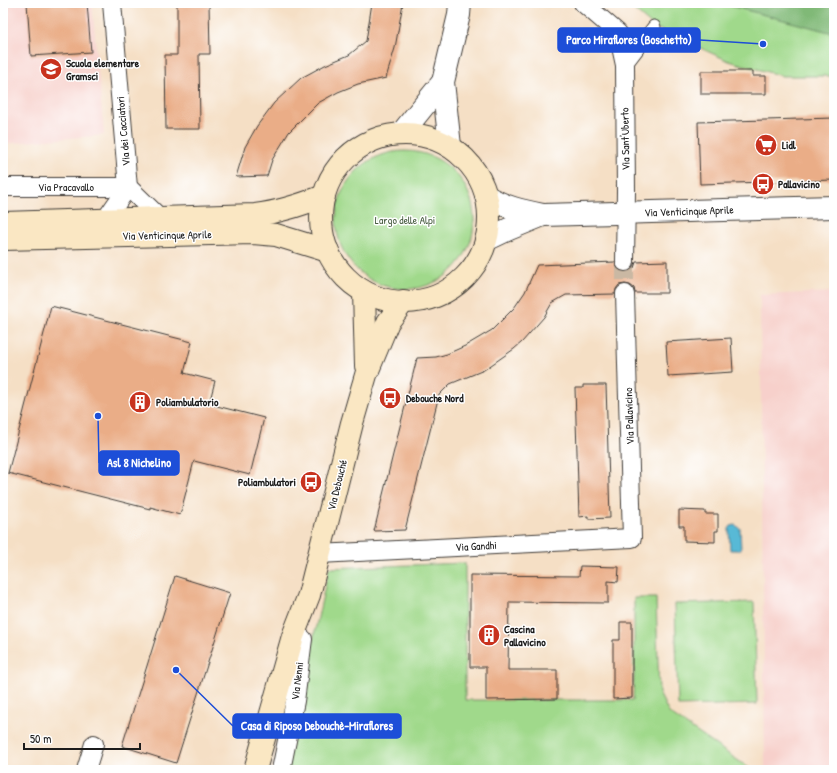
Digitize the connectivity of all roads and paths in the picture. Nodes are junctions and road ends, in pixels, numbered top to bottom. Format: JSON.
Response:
{"nodes":[{"id":1,"x":112,"y":3,"type":"edge"},
{"id":2,"x":460,"y":3,"type":"edge"},
{"id":3,"x":583,"y":3,"type":"edge"},
{"id":4,"x":654,"y":27,"type":"dead end"},
{"id":5,"x":625,"y":65,"type":"junction"},
{"id":6,"x":443,"y":82,"type":"junction"},
{"id":7,"x":401,"y":134,"type":"junction"},
{"id":8,"x":450,"y":146,"type":"junction"},
{"id":9,"x":128,"y":186,"type":"junction"},
{"id":10,"x":3,"y":187,"type":"edge"},
{"id":11,"x":324,"y":196,"type":"junction"},
{"id":12,"x":486,"y":196,"type":"junction"},
{"id":13,"x":834,"y":207,"type":"edge"},
{"id":14,"x":625,"y":213,"type":"junction"},
{"id":15,"x":544,"y":215,"type":"junction"},
{"id":16,"x":160,"y":218,"type":"junction"},
{"id":17,"x":105,"y":220,"type":"junction"},
{"id":18,"x":3,"y":223,"type":"edge"},
{"id":19,"x":3,"y":239,"type":"edge"},
{"id":20,"x":486,"y":240,"type":"junction"},
{"id":21,"x":328,"y":251,"type":"junction"},
{"id":22,"x":625,"y":262,"type":"tunnel mouth"},
{"id":23,"x":364,"y":292,"type":"junction"},
{"id":24,"x":625,"y":294,"type":"tunnel mouth"},
{"id":25,"x":404,"y":301,"type":"junction"},
{"id":26,"x":366,"y":375,"type":"junction"},
{"id":27,"x":632,"y":538,"type":"joint"},
{"id":28,"x":319,"y":554,"type":"junction"},
{"id":29,"x":308,"y":596,"type":"junction"},
{"id":30,"x":303,"y":638,"type":"junction"},
{"id":31,"x":94,"y":744,"type":"dead end"},
{"id":32,"x":86,"y":770,"type":"edge"},
{"id":33,"x":255,"y":770,"type":"edge"},
{"id":34,"x":267,"y":770,"type":"edge"},
{"id":35,"x":281,"y":770,"type":"edge"}],
"edges":[{"from":1,"to":9,"type":"street","name":"Via dei Cacciatori"},
{"from":2,"to":6,"type":"street"},
{"from":3,"to":5,"type":"street","name":"Via Sant'Uberto"},
{"from":4,"to":5,"type":"street"},
{"from":5,"to":14,"type":"street","name":"Via Sant'Uberto"},
{"from":6,"to":7,"type":"street"},
{"from":6,"to":8,"type":"street"},
{"from":7,"to":8,"type":"main road"},
{"from":7,"to":11,"type":"main road"},
{"from":8,"to":12,"type":"main road"},
{"from":9,"to":10,"type":"street","name":"Via Pracavallo"},
{"from":9,"to":16,"type":"street","name":"Via Venticinque Aprile"},
{"from":9,"to":17,"type":"street"},
{"from":11,"to":16,"type":"main road","name":"Via Venticinque Aprile"},
{"from":11,"to":21,"type":"main road"},
{"from":12,"to":15,"type":"street","name":"Via Venticinque Aprile"},
{"from":12,"to":20,"type":"main road"},
{"from":13,"to":14,"type":"street","name":"Via Venticinque Aprile"},
{"from":14,"to":15,"type":"street","name":"Via Venticinque Aprile"},
{"from":14,"to":22,"type":"street"},
{"from":15,"to":20,"type":"street","name":"Via Venticinque Aprile"},
{"from":16,"to":17,"type":"main road","name":"Via Venticinque Aprile"},
{"from":17,"to":18,"type":"main road","name":"Via Venticinque Aprile"},
{"from":19,"to":21,"type":"main road","name":"Via Venticinque Aprile"},
{"from":20,"to":25,"type":"main road"},
{"from":21,"to":23,"type":"main road"},
{"from":23,"to":25,"type":"main road"},
{"from":23,"to":26,"type":"main road","name":"Via Debouché"},
{"from":24,"to":27,"type":"street","name":"Via Pallavicino"},
{"from":25,"to":26,"type":"main road","name":"Via Debouché"},
{"from":26,"to":28,"type":"main road","name":"Via Debouché"},
{"from":27,"to":28,"type":"street","name":"Via Gandhi"},
{"from":28,"to":29,"type":"main road","name":"Via Debouché"},
{"from":29,"to":30,"type":"main road","name":"Via Debouché"},
{"from":29,"to":33,"type":"main road","name":"Via Debouché"},
{"from":30,"to":34,"type":"main road","name":"Via Debouché"},
{"from":30,"to":35,"type":"street","name":"Via Nenni"},
{"from":31,"to":32,"type":"street"}]}
